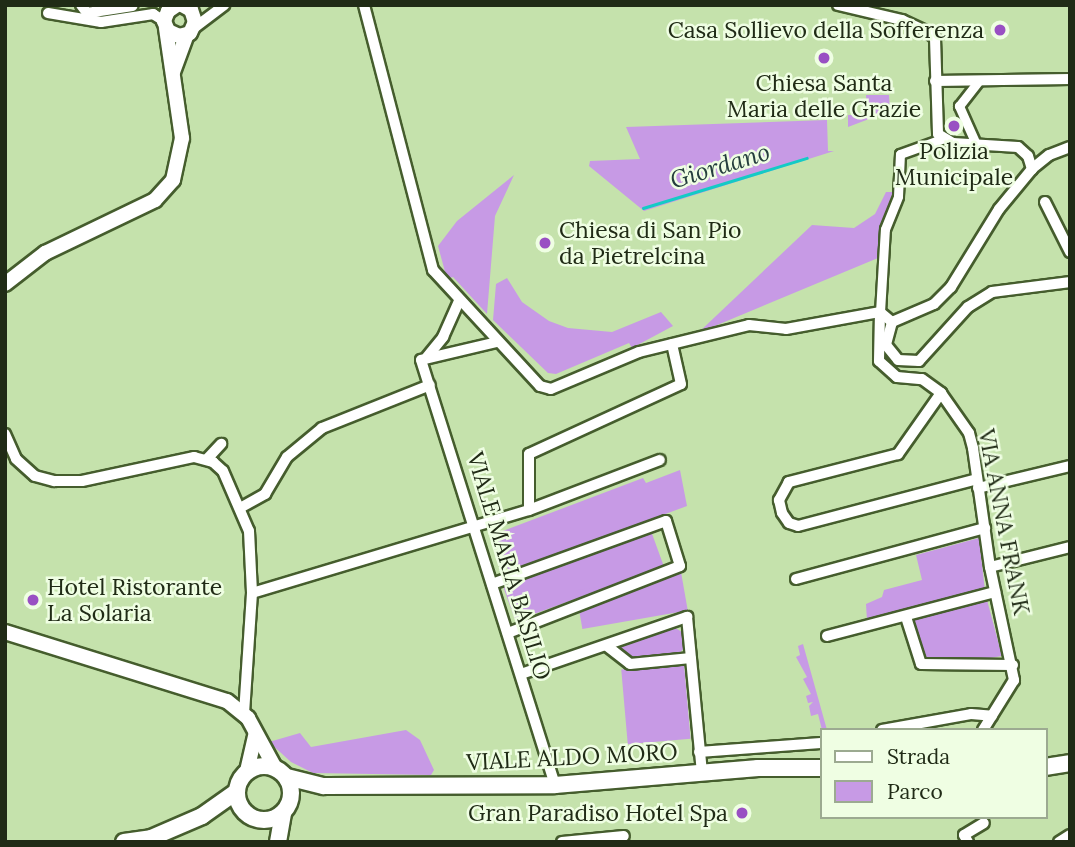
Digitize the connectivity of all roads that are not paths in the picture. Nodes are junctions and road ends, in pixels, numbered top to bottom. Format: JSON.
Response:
{"nodes":[{"id":1,"x":81,"y":5,"type":"edge"},
{"id":2,"x":183,"y":5,"type":"edge"},
{"id":3,"x":224,"y":5,"type":"edge"},
{"id":4,"x":364,"y":5,"type":"edge"},
{"id":5,"x":838,"y":5,"type":"edge"},
{"id":6,"x":132,"y":6,"type":"edge"},
{"id":7,"x":48,"y":13,"type":"dead end"},
{"id":8,"x":165,"y":25,"type":"junction"},
{"id":9,"x":190,"y":31,"type":"junction"},
{"id":10,"x":173,"y":73,"type":"junction"},
{"id":11,"x":1070,"y":79,"type":"edge"},
{"id":12,"x":979,"y":80,"type":"junction"},
{"id":13,"x":935,"y":81,"type":"junction"},
{"id":14,"x":942,"y":139,"type":"junction"},
{"id":15,"x":976,"y":144,"type":"junction"},
{"id":16,"x":1070,"y":147,"type":"edge"},
{"id":17,"x":1032,"y":169,"type":"junction"},
{"id":18,"x":1045,"y":202,"type":"dead end"},
{"id":19,"x":1070,"y":252,"type":"edge"},
{"id":20,"x":1070,"y":282,"type":"edge"},
{"id":21,"x":5,"y":284,"type":"edge"},
{"id":22,"x":459,"y":301,"type":"junction"},
{"id":23,"x":880,"y":312,"type":"junction"},
{"id":24,"x":892,"y":322,"type":"junction"},
{"id":25,"x":496,"y":342,"type":"junction"},
{"id":26,"x":672,"y":344,"type":"junction"},
{"id":27,"x":424,"y":358,"type":"junction"},
{"id":28,"x":430,"y":384,"type":"junction"},
{"id":29,"x":941,"y":393,"type":"junction"},
{"id":30,"x":5,"y":434,"type":"edge"},
{"id":31,"x":221,"y":444,"type":"dead end"},
{"id":32,"x":207,"y":459,"type":"junction"},
{"id":33,"x":660,"y":460,"type":"dead end"},
{"id":34,"x":1070,"y":466,"type":"edge"},
{"id":35,"x":977,"y":483,"type":"junction"},
{"id":36,"x":240,"y":508,"type":"junction"},
{"id":37,"x":529,"y":510,"type":"junction"},
{"id":38,"x":475,"y":526,"type":"junction"},
{"id":39,"x":985,"y":528,"type":"junction"},
{"id":40,"x":1070,"y":547,"type":"edge"},
{"id":41,"x":990,"y":567,"type":"junction"},
{"id":42,"x":796,"y":579,"type":"dead end"},
{"id":43,"x":492,"y":584,"type":"junction"},
{"id":44,"x":995,"y":592,"type":"junction"},
{"id":45,"x":252,"y":593,"type":"junction"},
{"id":46,"x":905,"y":617,"type":"junction"},
{"id":47,"x":5,"y":632,"type":"edge"},
{"id":48,"x":508,"y":633,"type":"junction"},
{"id":49,"x":827,"y":636,"type":"dead end"},
{"id":50,"x":607,"y":646,"type":"junction"},
{"id":51,"x":691,"y":658,"type":"junction"},
{"id":52,"x":1013,"y":665,"type":"junction"},
{"id":53,"x":521,"y":674,"type":"junction"},
{"id":54,"x":244,"y":713,"type":"junction"},
{"id":55,"x":992,"y":716,"type":"junction"},
{"id":56,"x":898,"y":728,"type":"edge"},
{"id":57,"x":984,"y":728,"type":"edge"},
{"id":58,"x":255,"y":735,"type":"junction"},
{"id":59,"x":820,"y":743,"type":"edge"},
{"id":60,"x":699,"y":752,"type":"junction"},
{"id":61,"x":1070,"y":763,"type":"edge"},
{"id":62,"x":1047,"y":767,"type":"edge"},
{"id":63,"x":820,"y":768,"type":"edge"},
{"id":64,"x":247,"y":771,"type":"junction"},
{"id":65,"x":281,"y":773,"type":"junction"},
{"id":66,"x":702,"y":773,"type":"junction"},
{"id":67,"x":555,"y":785,"type":"junction"},
{"id":68,"x":324,"y":786,"type":"junction"},
{"id":69,"x":236,"y":792,"type":"junction"},
{"id":70,"x":286,"y":808,"type":"junction"},
{"id":71,"x":202,"y":816,"type":"junction"},
{"id":72,"x":254,"y":818,"type":"junction"},
{"id":73,"x":984,"y":822,"type":"dead end"},
{"id":74,"x":1070,"y":835,"type":"edge"},
{"id":75,"x":624,"y":836,"type":"dead end"},
{"id":76,"x":124,"y":842,"type":"edge"},
{"id":77,"x":272,"y":842,"type":"edge"},
{"id":78,"x":278,"y":842,"type":"edge"},
{"id":79,"x":562,"y":842,"type":"edge"},
{"id":80,"x":968,"y":842,"type":"edge"},
{"id":81,"x":1059,"y":842,"type":"edge"}],
"edges":[{"from":1,"to":6,"type":"street"},
{"from":2,"to":8,"type":"street"},
{"from":2,"to":9,"type":"street"},
{"from":3,"to":9,"type":"street"},
{"from":4,"to":22,"type":"street"},
{"from":5,"to":13,"type":"street"},
{"from":7,"to":8,"type":"street"},
{"from":8,"to":9,"type":"street"},
{"from":8,"to":10,"type":"street"},
{"from":9,"to":10,"type":"street"},
{"from":10,"to":21,"type":"street"},
{"from":11,"to":12,"type":"street"},
{"from":12,"to":13,"type":"street"},
{"from":12,"to":15,"type":"street"},
{"from":13,"to":14,"type":"street"},
{"from":14,"to":15,"type":"street"},
{"from":14,"to":23,"type":"street"},
{"from":15,"to":17,"type":"street"},
{"from":16,"to":17,"type":"street"},
{"from":17,"to":24,"type":"street"},
{"from":18,"to":19,"type":"street"},
{"from":20,"to":24,"type":"street"},
{"from":22,"to":25,"type":"street"},
{"from":22,"to":27,"type":"street"},
{"from":23,"to":24,"type":"street"},
{"from":23,"to":26,"type":"street"},
{"from":23,"to":29,"type":"street","name":"VIA ANNA FRANK"},
{"from":25,"to":26,"type":"street"},
{"from":25,"to":27,"type":"street"},
{"from":26,"to":37,"type":"street"},
{"from":27,"to":28,"type":"street","name":"VIALE MARIA BASILIO"},
{"from":28,"to":36,"type":"street"},
{"from":28,"to":38,"type":"street","name":"VIALE MARIA BASILIO"},
{"from":29,"to":35,"type":"street","name":"VIA ANNA FRANK"},
{"from":29,"to":35,"type":"street"},
{"from":30,"to":32,"type":"street"},
{"from":31,"to":32,"type":"street"},
{"from":32,"to":36,"type":"street"},
{"from":33,"to":37,"type":"street"},
{"from":34,"to":35,"type":"street"},
{"from":35,"to":39,"type":"street","name":"VIA ANNA FRANK"},
{"from":36,"to":45,"type":"street"},
{"from":37,"to":38,"type":"street"},
{"from":38,"to":43,"type":"street","name":"VIALE MARIA BASILIO"},
{"from":38,"to":45,"type":"street"},
{"from":39,"to":41,"type":"street","name":"VIA ANNA FRANK"},
{"from":39,"to":42,"type":"street"},
{"from":40,"to":41,"type":"street"},
{"from":41,"to":44,"type":"street","name":"VIA ANNA FRANK"},
{"from":43,"to":48,"type":"street","name":"VIALE MARIA BASILIO"},
{"from":43,"to":48,"type":"street"},
{"from":44,"to":46,"type":"street"},
{"from":44,"to":52,"type":"street","name":"VIA ANNA FRANK"},
{"from":45,"to":54,"type":"street"},
{"from":46,"to":49,"type":"street"},
{"from":46,"to":52,"type":"street"},
{"from":47,"to":54,"type":"street"},
{"from":48,"to":53,"type":"street","name":"VIALE MARIA BASILIO"},
{"from":50,"to":51,"type":"street"},
{"from":50,"to":51,"type":"street"},
{"from":50,"to":53,"type":"street"},
{"from":51,"to":60,"type":"street"},
{"from":52,"to":55,"type":"street"},
{"from":53,"to":67,"type":"street","name":"VIALE MARIA BASILIO"},
{"from":54,"to":58,"type":"street"},
{"from":55,"to":56,"type":"street"},
{"from":55,"to":57,"type":"street"},
{"from":58,"to":64,"type":"street"},
{"from":58,"to":65,"type":"street"},
{"from":59,"to":60,"type":"street"},
{"from":60,"to":66,"type":"street"},
{"from":61,"to":62,"type":"main road"},
{"from":63,"to":66,"type":"main road","name":"VIALE ALDO MORO"},
{"from":64,"to":65,"type":"main road","name":"VIALE ALDO MORO"},
{"from":64,"to":69,"type":"main road"},
{"from":65,"to":68,"type":"main road","name":"VIALE ALDO MORO"},
{"from":65,"to":70,"type":"main road"},
{"from":66,"to":67,"type":"main road","name":"VIALE ALDO MORO"},
{"from":67,"to":68,"type":"main road","name":"VIALE ALDO MORO"},
{"from":68,"to":70,"type":"main road","name":"VIALE ALDO MORO"},
{"from":69,"to":71,"type":"main road"},
{"from":69,"to":72,"type":"main road"},
{"from":70,"to":72,"type":"main road","name":"VIALE ALDO MORO"},
{"from":70,"to":78,"type":"main road"},
{"from":71,"to":72,"type":"main road","name":"VIALE ALDO MORO"},
{"from":71,"to":76,"type":"main road"},
{"from":72,"to":77,"type":"main road"},
{"from":73,"to":80,"type":"street"},
{"from":74,"to":81,"type":"street"},
{"from":75,"to":79,"type":"street"}]}
